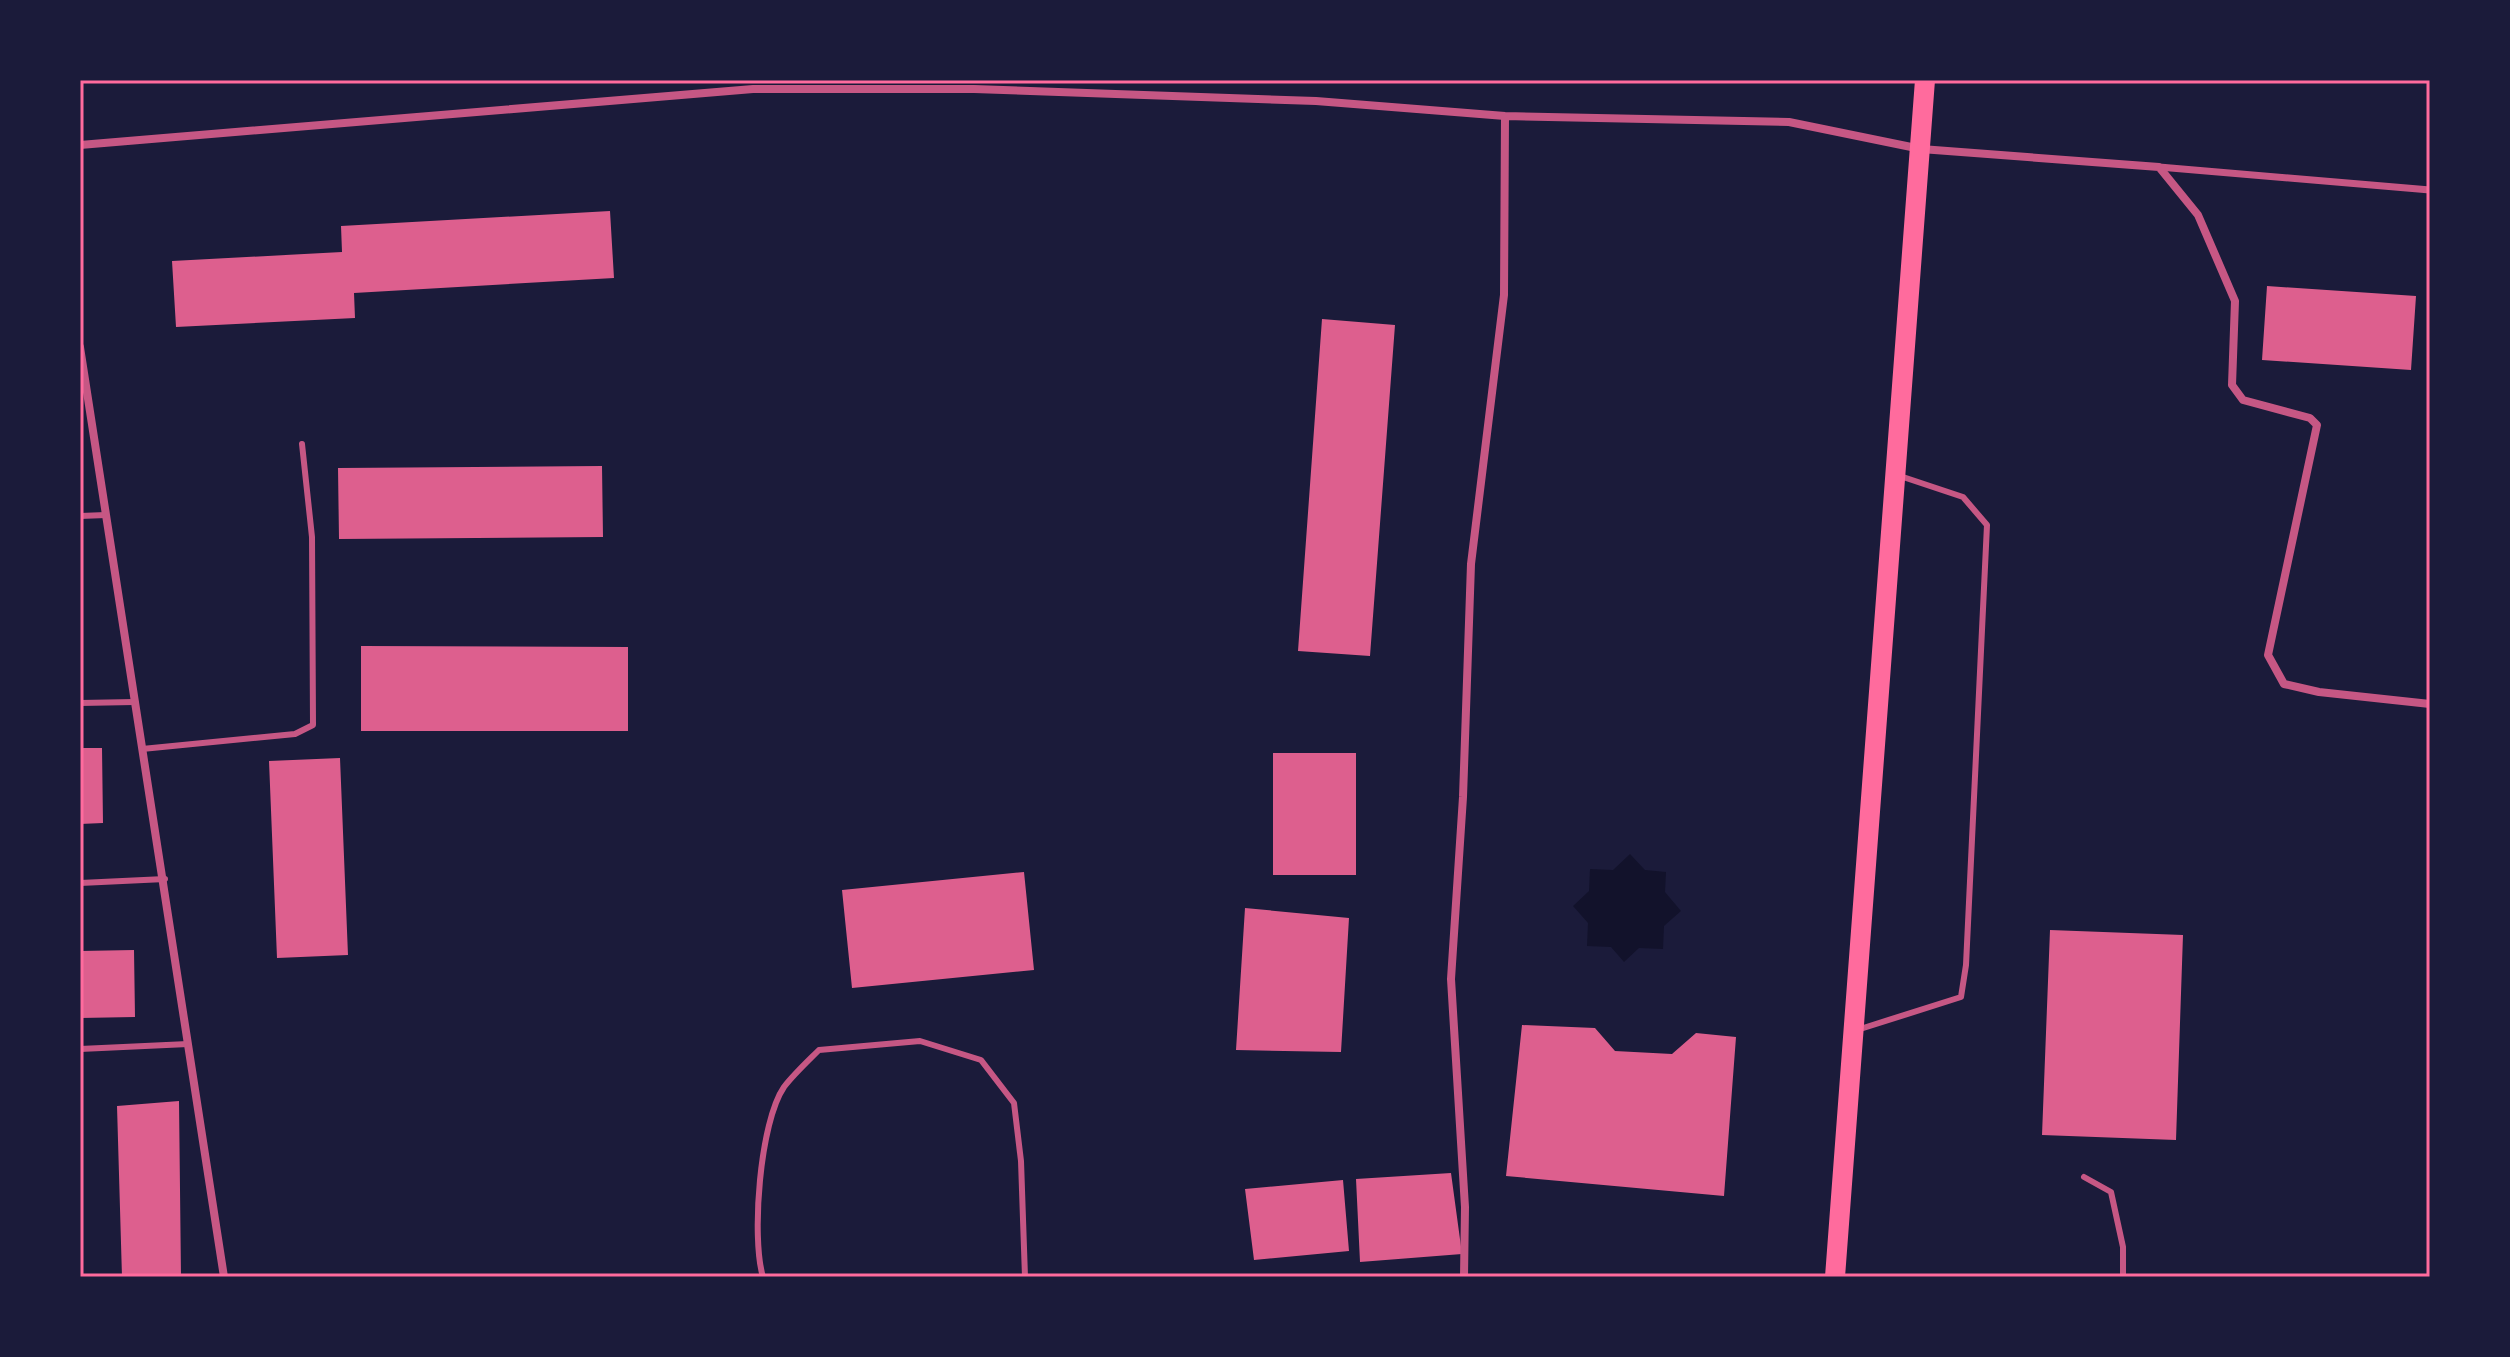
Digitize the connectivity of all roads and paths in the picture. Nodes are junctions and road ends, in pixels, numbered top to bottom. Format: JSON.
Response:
{"nodes":[{"id":1,"x":1925,"y":80,"type":"edge"},
{"id":2,"x":1505,"y":116,"type":"junction"},
{"id":3,"x":80,"y":145,"type":"edge"},
{"id":4,"x":1921,"y":149,"type":"junction"},
{"id":5,"x":2159,"y":167,"type":"junction"},
{"id":6,"x":2430,"y":190,"type":"edge"},
{"id":7,"x":80,"y":347,"type":"edge"},
{"id":8,"x":80,"y":420,"type":"edge"},
{"id":9,"x":91,"y":420,"type":"junction"},
{"id":10,"x":302,"y":444,"type":"dead end"},
{"id":11,"x":1897,"y":475,"type":"junction"},
{"id":12,"x":106,"y":515,"type":"junction"},
{"id":13,"x":80,"y":516,"type":"edge"},
{"id":14,"x":134,"y":702,"type":"junction"},
{"id":15,"x":80,"y":703,"type":"edge"},
{"id":16,"x":2430,"y":704,"type":"edge"},
{"id":17,"x":142,"y":749,"type":"junction"},
{"id":18,"x":165,"y":879,"type":"junction"},
{"id":19,"x":80,"y":883,"type":"edge"},
{"id":20,"x":1854,"y":1031,"type":"junction"},
{"id":21,"x":188,"y":1044,"type":"junction"},
{"id":22,"x":80,"y":1049,"type":"edge"},
{"id":23,"x":2084,"y":1177,"type":"dead end"},
{"id":24,"x":224,"y":1277,"type":"edge"},
{"id":25,"x":763,"y":1277,"type":"edge"},
{"id":26,"x":1025,"y":1277,"type":"edge"},
{"id":27,"x":1464,"y":1277,"type":"edge"},
{"id":28,"x":1835,"y":1277,"type":"edge"},
{"id":29,"x":2123,"y":1277,"type":"edge"}],
"edges":[{"from":1,"to":4,"type":"main road"},
{"from":2,"to":3,"type":"street"},
{"from":2,"to":4,"type":"street"},
{"from":2,"to":27,"type":"street"},
{"from":4,"to":5,"type":"street"},
{"from":4,"to":11,"type":"main road"},
{"from":5,"to":6,"type":"street"},
{"from":5,"to":16,"type":"street"},
{"from":7,"to":9,"type":"street"},
{"from":8,"to":9,"type":"lane"},
{"from":9,"to":12,"type":"street"},
{"from":10,"to":17,"type":"lane"},
{"from":11,"to":20,"type":"main road"},
{"from":11,"to":20,"type":"lane"},
{"from":12,"to":13,"type":"lane"},
{"from":12,"to":14,"type":"street"},
{"from":14,"to":15,"type":"lane"},
{"from":14,"to":17,"type":"street"},
{"from":17,"to":18,"type":"street"},
{"from":18,"to":19,"type":"lane"},
{"from":18,"to":21,"type":"street"},
{"from":20,"to":28,"type":"main road"},
{"from":21,"to":22,"type":"lane"},
{"from":21,"to":24,"type":"street"},
{"from":23,"to":29,"type":"lane"},
{"from":25,"to":26,"type":"lane"}]}
